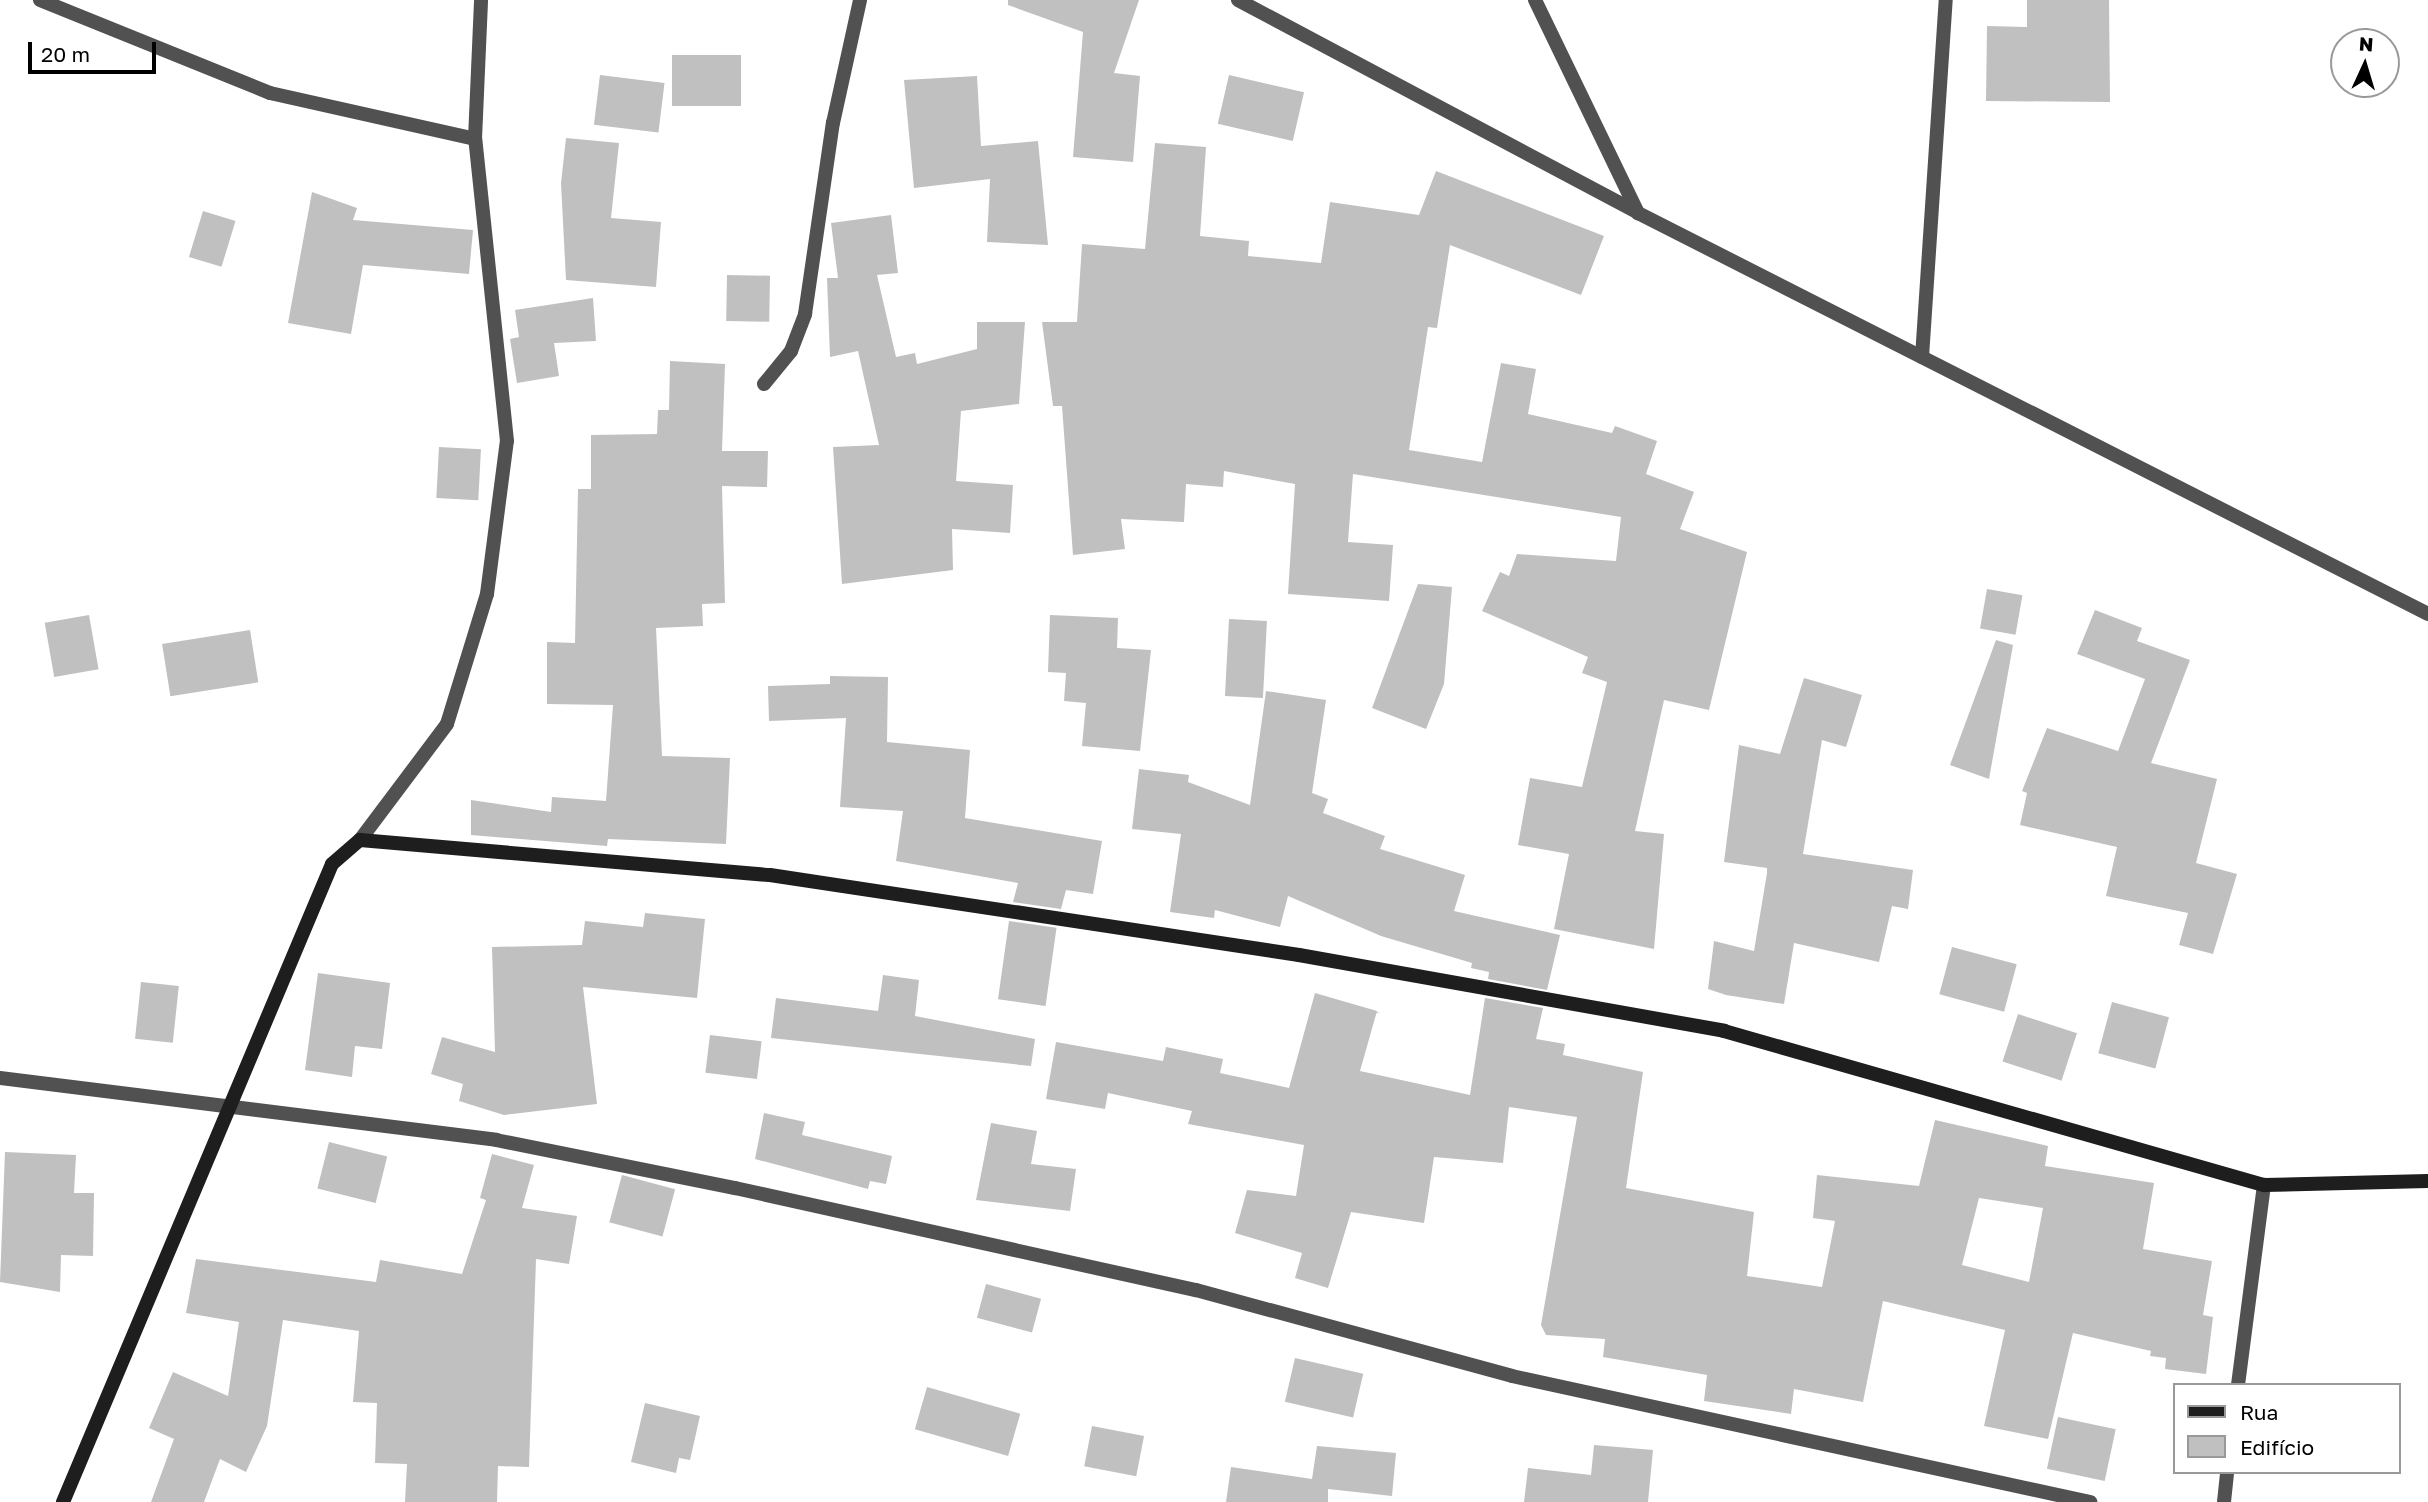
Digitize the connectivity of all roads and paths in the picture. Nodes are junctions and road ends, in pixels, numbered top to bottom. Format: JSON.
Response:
{"nodes":[{"id":1,"x":40,"y":0,"type":"edge"},
{"id":2,"x":481,"y":0,"type":"edge"},
{"id":3,"x":860,"y":0,"type":"edge"},
{"id":4,"x":1238,"y":0,"type":"edge"},
{"id":5,"x":1535,"y":0,"type":"edge"},
{"id":6,"x":1946,"y":0,"type":"edge"},
{"id":7,"x":475,"y":139,"type":"junction"},
{"id":8,"x":1638,"y":213,"type":"junction"},
{"id":9,"x":1922,"y":357,"type":"junction"},
{"id":10,"x":764,"y":384,"type":"dead end"},
{"id":11,"x":2428,"y":614,"type":"edge"},
{"id":12,"x":360,"y":840,"type":"junction"},
{"id":13,"x":0,"y":1078,"type":"edge"},
{"id":14,"x":226,"y":1108,"type":"junction"},
{"id":15,"x":2428,"y":1181,"type":"edge"},
{"id":16,"x":2264,"y":1185,"type":"junction"},
{"id":17,"x":2238,"y":1383,"type":"edge"},
{"id":18,"x":2227,"y":1474,"type":"edge"},
{"id":19,"x":63,"y":1502,"type":"edge"},
{"id":20,"x":2090,"y":1502,"type":"edge"},
{"id":21,"x":2224,"y":1502,"type":"edge"}],
"edges":[{"from":1,"to":7,"type":"street"},
{"from":2,"to":7,"type":"street"},
{"from":3,"to":10,"type":"street"},
{"from":4,"to":8,"type":"street"},
{"from":5,"to":8,"type":"street"},
{"from":6,"to":9,"type":"street"},
{"from":7,"to":12,"type":"street"},
{"from":8,"to":9,"type":"street"},
{"from":9,"to":11,"type":"street"},
{"from":12,"to":14,"type":"street"},
{"from":12,"to":16,"type":"street"},
{"from":13,"to":14,"type":"street"},
{"from":14,"to":19,"type":"street"},
{"from":14,"to":20,"type":"street"},
{"from":15,"to":16,"type":"street"},
{"from":16,"to":17,"type":"street"},
{"from":18,"to":21,"type":"street"}]}
